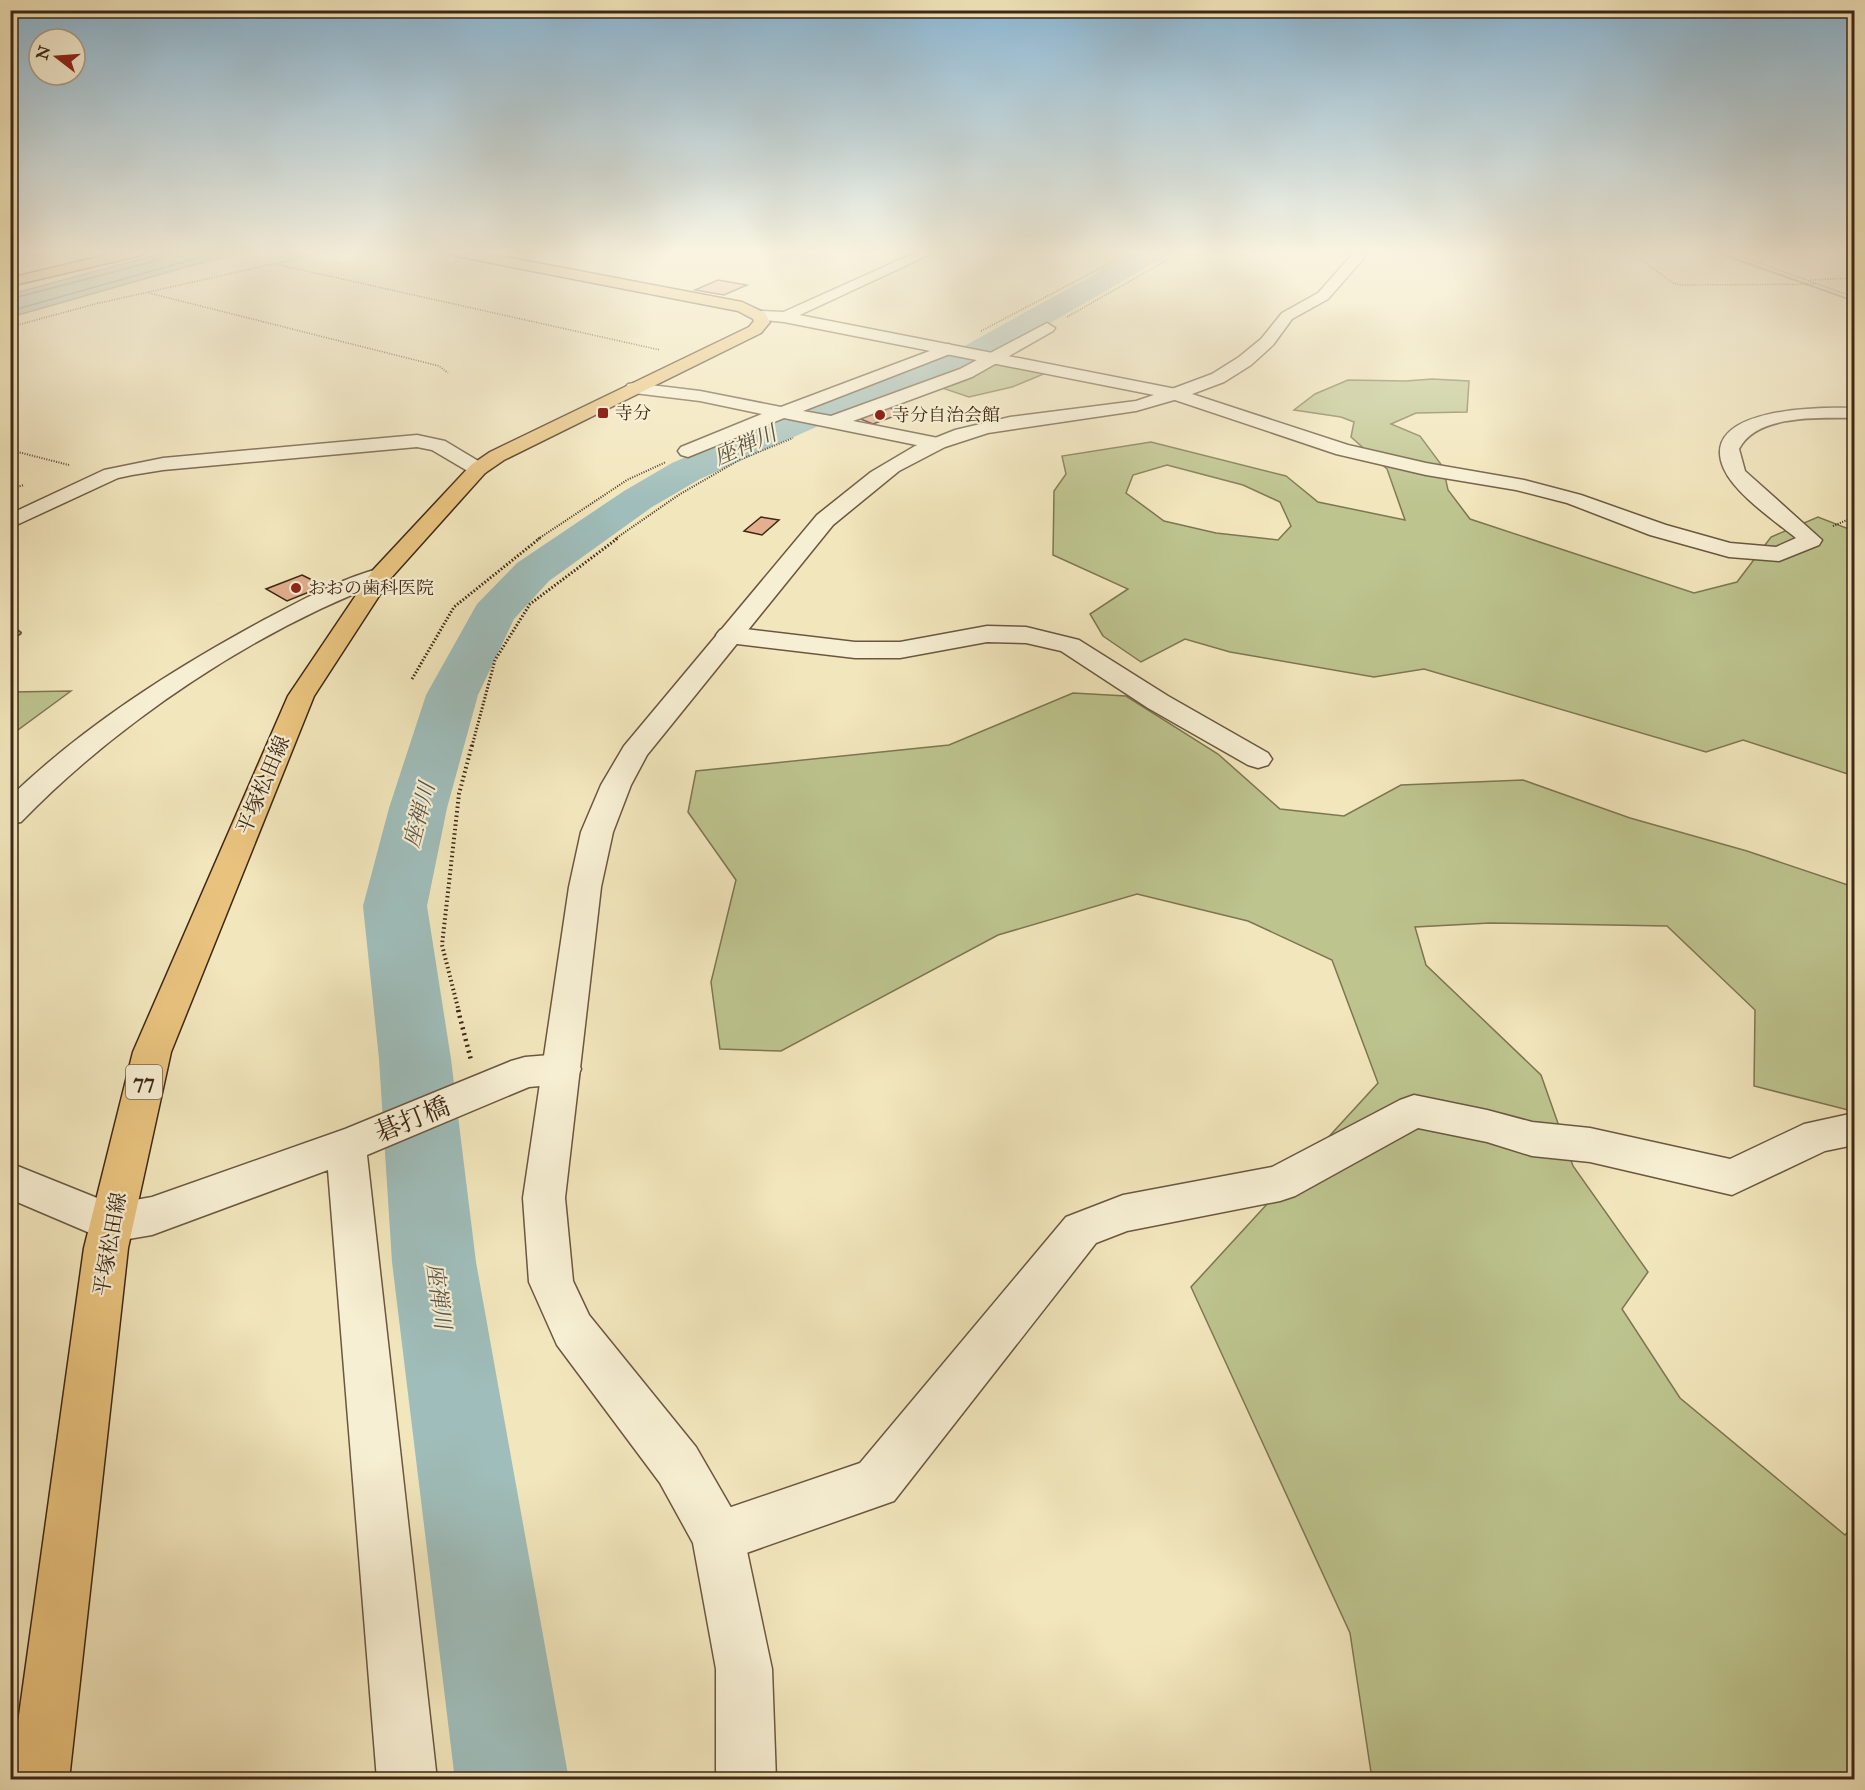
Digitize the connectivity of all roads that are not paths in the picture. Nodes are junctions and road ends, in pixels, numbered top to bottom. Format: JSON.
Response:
{"nodes":[{"id":1,"x":744,"y":336,"type":"edge"},
{"id":2,"x":880,"y":336,"type":"edge"},
{"id":3,"x":1032,"y":336,"type":"edge"},
{"id":4,"x":1272,"y":336,"type":"edge"},
{"id":5,"x":949,"y":349,"type":"junction"},
{"id":6,"x":991,"y":357,"type":"junction"},
{"id":7,"x":634,"y":388,"type":"junction"},
{"id":8,"x":1175,"y":394,"type":"junction"},
{"id":9,"x":782,"y":413,"type":"junction"},
{"id":10,"x":1854,"y":413,"type":"edge"},
{"id":11,"x":831,"y":423,"type":"junction"},
{"id":12,"x":936,"y":443,"type":"junction"},
{"id":13,"x":688,"y":451,"type":"road end"},
{"id":14,"x":478,"y":469,"type":"junction"},
{"id":15,"x":10,"y":522,"type":"edge"},
{"id":16,"x":381,"y":575,"type":"junction"},
{"id":17,"x":729,"y":635,"type":"junction"},
{"id":18,"x":1258,"y":759,"type":"dead end"},
{"id":19,"x":10,"y":815,"type":"edge"},
{"id":20,"x":562,"y":1069,"type":"junction"},
{"id":21,"x":1854,"y":1129,"type":"edge"},
{"id":22,"x":352,"y":1143,"type":"junction"},
{"id":23,"x":10,"y":1180,"type":"edge"},
{"id":24,"x":111,"y":1223,"type":"junction"},
{"id":25,"x":718,"y":1537,"type":"junction"},
{"id":26,"x":39,"y":1779,"type":"edge"},
{"id":27,"x":408,"y":1779,"type":"edge"},
{"id":28,"x":746,"y":1779,"type":"edge"}],
"edges":[{"from":1,"to":7,"type":"main road","name":"平塚松田線","number":"77"},
{"from":2,"to":5,"type":"street"},
{"from":3,"to":6,"type":"street"},
{"from":4,"to":8,"type":"street"},
{"from":5,"to":6,"type":"street"},
{"from":5,"to":9,"type":"street"},
{"from":6,"to":8,"type":"street"},
{"from":6,"to":11,"type":"street"},
{"from":7,"to":9,"type":"street"},
{"from":7,"to":14,"type":"main road","name":"平塚松田線","number":"77"},
{"from":8,"to":10,"type":"street"},
{"from":8,"to":12,"type":"street"},
{"from":9,"to":11,"type":"street"},
{"from":9,"to":13,"type":"street"},
{"from":11,"to":12,"type":"street"},
{"from":12,"to":17,"type":"street"},
{"from":14,"to":15,"type":"street"},
{"from":14,"to":16,"type":"main road","name":"平塚松田線","number":"77"},
{"from":16,"to":19,"type":"street"},
{"from":16,"to":24,"type":"main road","name":"平塚松田線","number":"77"},
{"from":17,"to":18,"type":"street"},
{"from":17,"to":20,"type":"street"},
{"from":20,"to":22,"type":"street","name":"碁打橋"},
{"from":20,"to":25,"type":"street"},
{"from":21,"to":25,"type":"street"},
{"from":22,"to":24,"type":"street","name":"碁打橋"},
{"from":22,"to":27,"type":"street"},
{"from":23,"to":24,"type":"street"},
{"from":24,"to":26,"type":"main road","name":"平塚松田線","number":"77"},
{"from":25,"to":28,"type":"street"}]}
